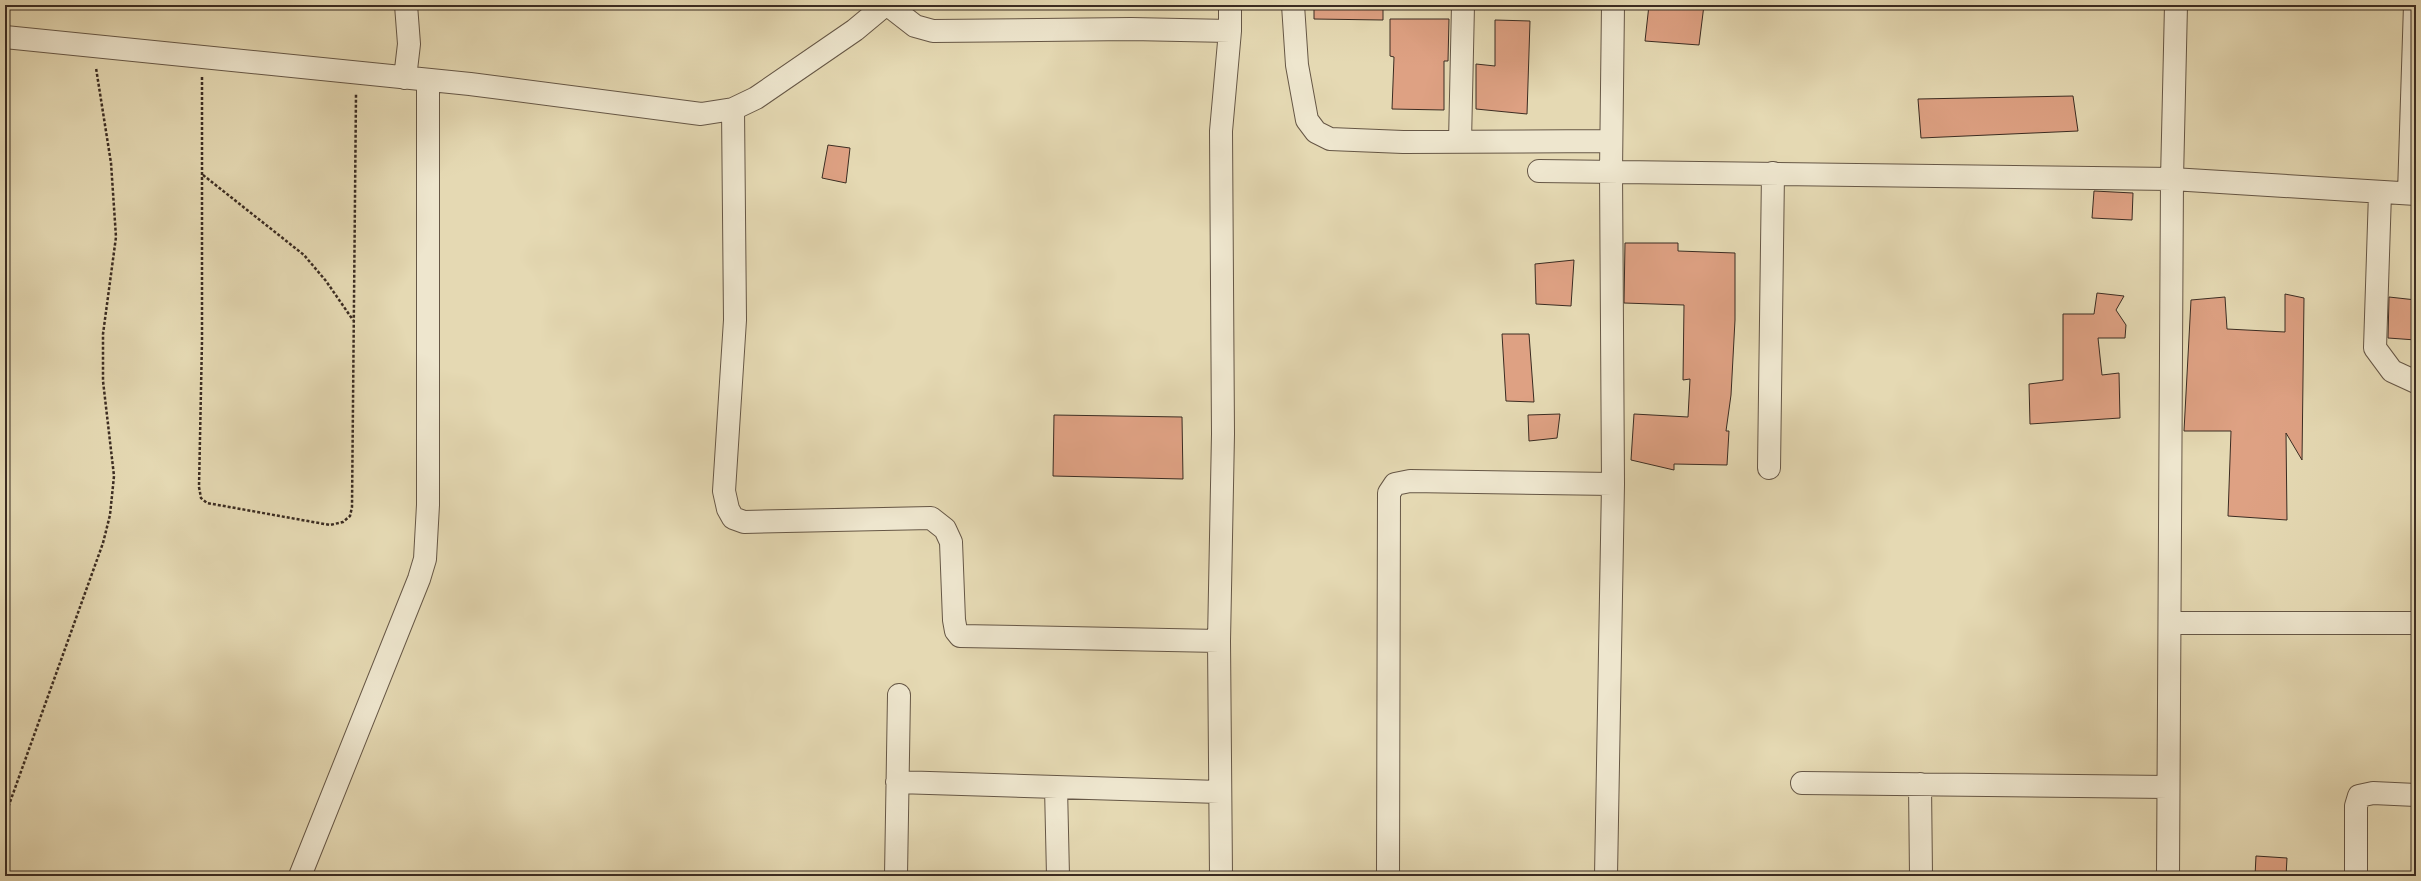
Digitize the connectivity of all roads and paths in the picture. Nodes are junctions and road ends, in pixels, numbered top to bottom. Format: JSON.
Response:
{"nodes":[{"id":1,"x":406,"y":5,"type":"edge"},
{"id":2,"x":886,"y":5,"type":"edge"},
{"id":3,"x":1230,"y":5,"type":"edge"},
{"id":4,"x":1293,"y":5,"type":"edge"},
{"id":5,"x":1463,"y":5,"type":"edge"},
{"id":6,"x":1613,"y":5,"type":"edge"},
{"id":7,"x":2176,"y":5,"type":"edge"},
{"id":8,"x":2415,"y":5,"type":"edge"},
{"id":9,"x":1230,"y":31,"type":"junction"},
{"id":10,"x":5,"y":37,"type":"edge"},
{"id":11,"x":92,"y":46,"type":"junction"},
{"id":12,"x":202,"y":58,"type":"junction"},
{"id":13,"x":356,"y":73,"type":"junction"},
{"id":14,"x":405,"y":78,"type":"junction"},
{"id":15,"x":428,"y":81,"type":"junction"},
{"id":16,"x":733,"y":109,"type":"junction"},
{"id":17,"x":1460,"y":142,"type":"junction"},
{"id":18,"x":1611,"y":142,"type":"junction"},
{"id":19,"x":1540,"y":171,"type":"dead end"},
{"id":20,"x":1611,"y":171,"type":"junction"},
{"id":21,"x":1773,"y":173,"type":"junction"},
{"id":22,"x":203,"y":175,"type":"junction"},
{"id":23,"x":2172,"y":180,"type":"junction"},
{"id":24,"x":2380,"y":193,"type":"junction"},
{"id":25,"x":2413,"y":193,"type":"edge"},
{"id":26,"x":354,"y":321,"type":"junction"},
{"id":27,"x":2416,"y":382,"type":"edge"},
{"id":28,"x":1769,"y":468,"type":"dead end"},
{"id":29,"x":1613,"y":484,"type":"junction"},
{"id":30,"x":2170,"y":623,"type":"junction"},
{"id":31,"x":2416,"y":623,"type":"edge"},
{"id":32,"x":1219,"y":641,"type":"junction"},
{"id":33,"x":899,"y":696,"type":"dead end"},
{"id":34,"x":897,"y":782,"type":"junction"},
{"id":35,"x":1802,"y":783,"type":"dead end"},
{"id":36,"x":1920,"y":784,"type":"junction"},
{"id":37,"x":1056,"y":787,"type":"junction"},
{"id":38,"x":2168,"y":787,"type":"junction"},
{"id":39,"x":1219,"y":792,"type":"junction"},
{"id":40,"x":2416,"y":795,"type":"edge"},
{"id":41,"x":5,"y":816,"type":"edge"},
{"id":42,"x":300,"y":876,"type":"edge"},
{"id":43,"x":896,"y":876,"type":"edge"},
{"id":44,"x":1058,"y":876,"type":"edge"},
{"id":45,"x":1221,"y":876,"type":"edge"},
{"id":46,"x":1388,"y":876,"type":"edge"},
{"id":47,"x":1606,"y":876,"type":"edge"},
{"id":48,"x":1921,"y":876,"type":"edge"},
{"id":49,"x":2168,"y":876,"type":"edge"},
{"id":50,"x":2356,"y":876,"type":"edge"}],
"edges":[{"from":1,"to":14,"type":"street"},
{"from":2,"to":9,"type":"street"},
{"from":2,"to":16,"type":"street"},
{"from":3,"to":9,"type":"street"},
{"from":4,"to":17,"type":"street"},
{"from":5,"to":17,"type":"street"},
{"from":6,"to":18,"type":"street"},
{"from":7,"to":23,"type":"street"},
{"from":8,"to":25,"type":"street"},
{"from":9,"to":32,"type":"street"},
{"from":10,"to":11,"type":"street"},
{"from":11,"to":12,"type":"street"},
{"from":11,"to":41,"type":"path"},
{"from":12,"to":13,"type":"street"},
{"from":12,"to":22,"type":"path"},
{"from":13,"to":14,"type":"street"},
{"from":13,"to":26,"type":"path"},
{"from":14,"to":15,"type":"street"},
{"from":15,"to":16,"type":"street"},
{"from":15,"to":42,"type":"street"},
{"from":16,"to":32,"type":"street"},
{"from":17,"to":18,"type":"street"},
{"from":18,"to":20,"type":"street"},
{"from":19,"to":20,"type":"street"},
{"from":20,"to":21,"type":"street"},
{"from":20,"to":29,"type":"street"},
{"from":21,"to":23,"type":"street"},
{"from":21,"to":28,"type":"street"},
{"from":22,"to":26,"type":"path"},
{"from":22,"to":26,"type":"path"},
{"from":23,"to":24,"type":"street"},
{"from":23,"to":30,"type":"street"},
{"from":24,"to":25,"type":"street"},
{"from":24,"to":27,"type":"street"},
{"from":29,"to":46,"type":"street"},
{"from":29,"to":47,"type":"street"},
{"from":30,"to":31,"type":"street"},
{"from":30,"to":38,"type":"street"},
{"from":32,"to":39,"type":"street"},
{"from":33,"to":34,"type":"street"},
{"from":34,"to":37,"type":"street"},
{"from":34,"to":43,"type":"street"},
{"from":35,"to":36,"type":"street"},
{"from":36,"to":38,"type":"street"},
{"from":36,"to":48,"type":"street"},
{"from":37,"to":39,"type":"street"},
{"from":37,"to":44,"type":"street"},
{"from":38,"to":49,"type":"street"},
{"from":39,"to":45,"type":"street"},
{"from":40,"to":50,"type":"street"}]}
